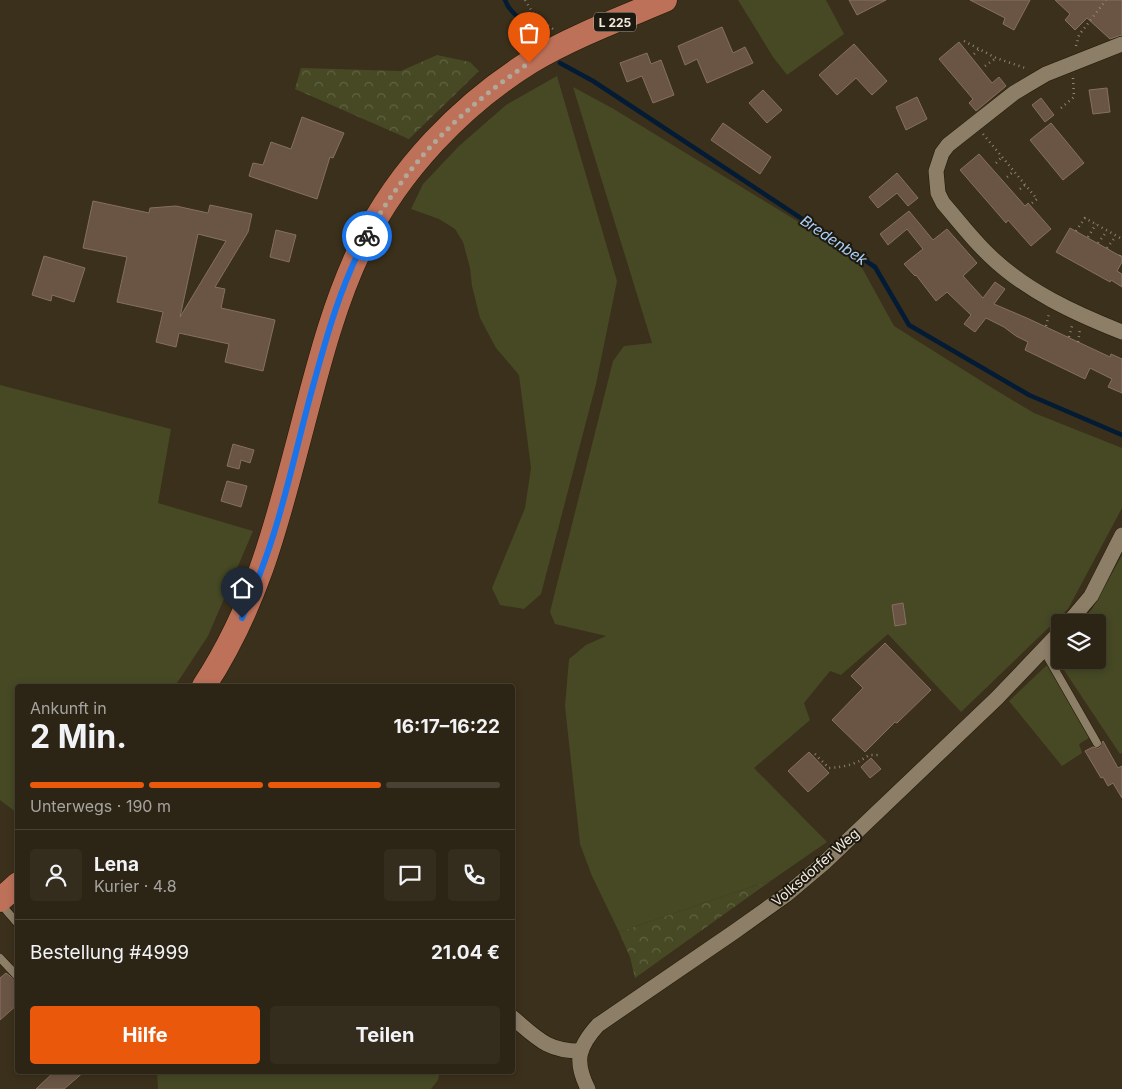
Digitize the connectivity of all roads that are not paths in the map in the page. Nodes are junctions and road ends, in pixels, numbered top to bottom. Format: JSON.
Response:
{"nodes":[{"id":1,"x":665,"y":0,"type":"edge"},
{"id":2,"x":1122,"y":44,"type":"edge"},
{"id":3,"x":1122,"y":332,"type":"edge"},
{"id":4,"x":1122,"y":535,"type":"edge"},
{"id":5,"x":1075,"y":614,"type":"edge"},
{"id":6,"x":1051,"y":641,"type":"edge"},
{"id":7,"x":1043,"y":649,"type":"junction"},
{"id":8,"x":205,"y":684,"type":"edge"},
{"id":9,"x":1097,"y":743,"type":"dead end"},
{"id":10,"x":15,"y":887,"type":"edge"},
{"id":11,"x":0,"y":902,"type":"edge"},
{"id":12,"x":15,"y":920,"type":"edge"},
{"id":13,"x":0,"y":958,"type":"edge"},
{"id":14,"x":15,"y":974,"type":"edge"},
{"id":15,"x":515,"y":1020,"type":"edge"},
{"id":16,"x":580,"y":1051,"type":"junction"},
{"id":17,"x":588,"y":1089,"type":"edge"}],
"edges":[{"from":1,"to":8,"type":"main road","number":"L 225"},
{"from":2,"to":3,"type":"street"},
{"from":4,"to":5,"type":"street"},
{"from":6,"to":7,"type":"street","name":"Volksdorfer Weg"},
{"from":7,"to":9,"type":"lane"},
{"from":7,"to":16,"type":"street","name":"Volksdorfer Weg"},
{"from":10,"to":11,"type":"main road"},
{"from":11,"to":12,"type":"lane"},
{"from":13,"to":14,"type":"lane"},
{"from":15,"to":16,"type":"street"},
{"from":16,"to":17,"type":"street"}]}
